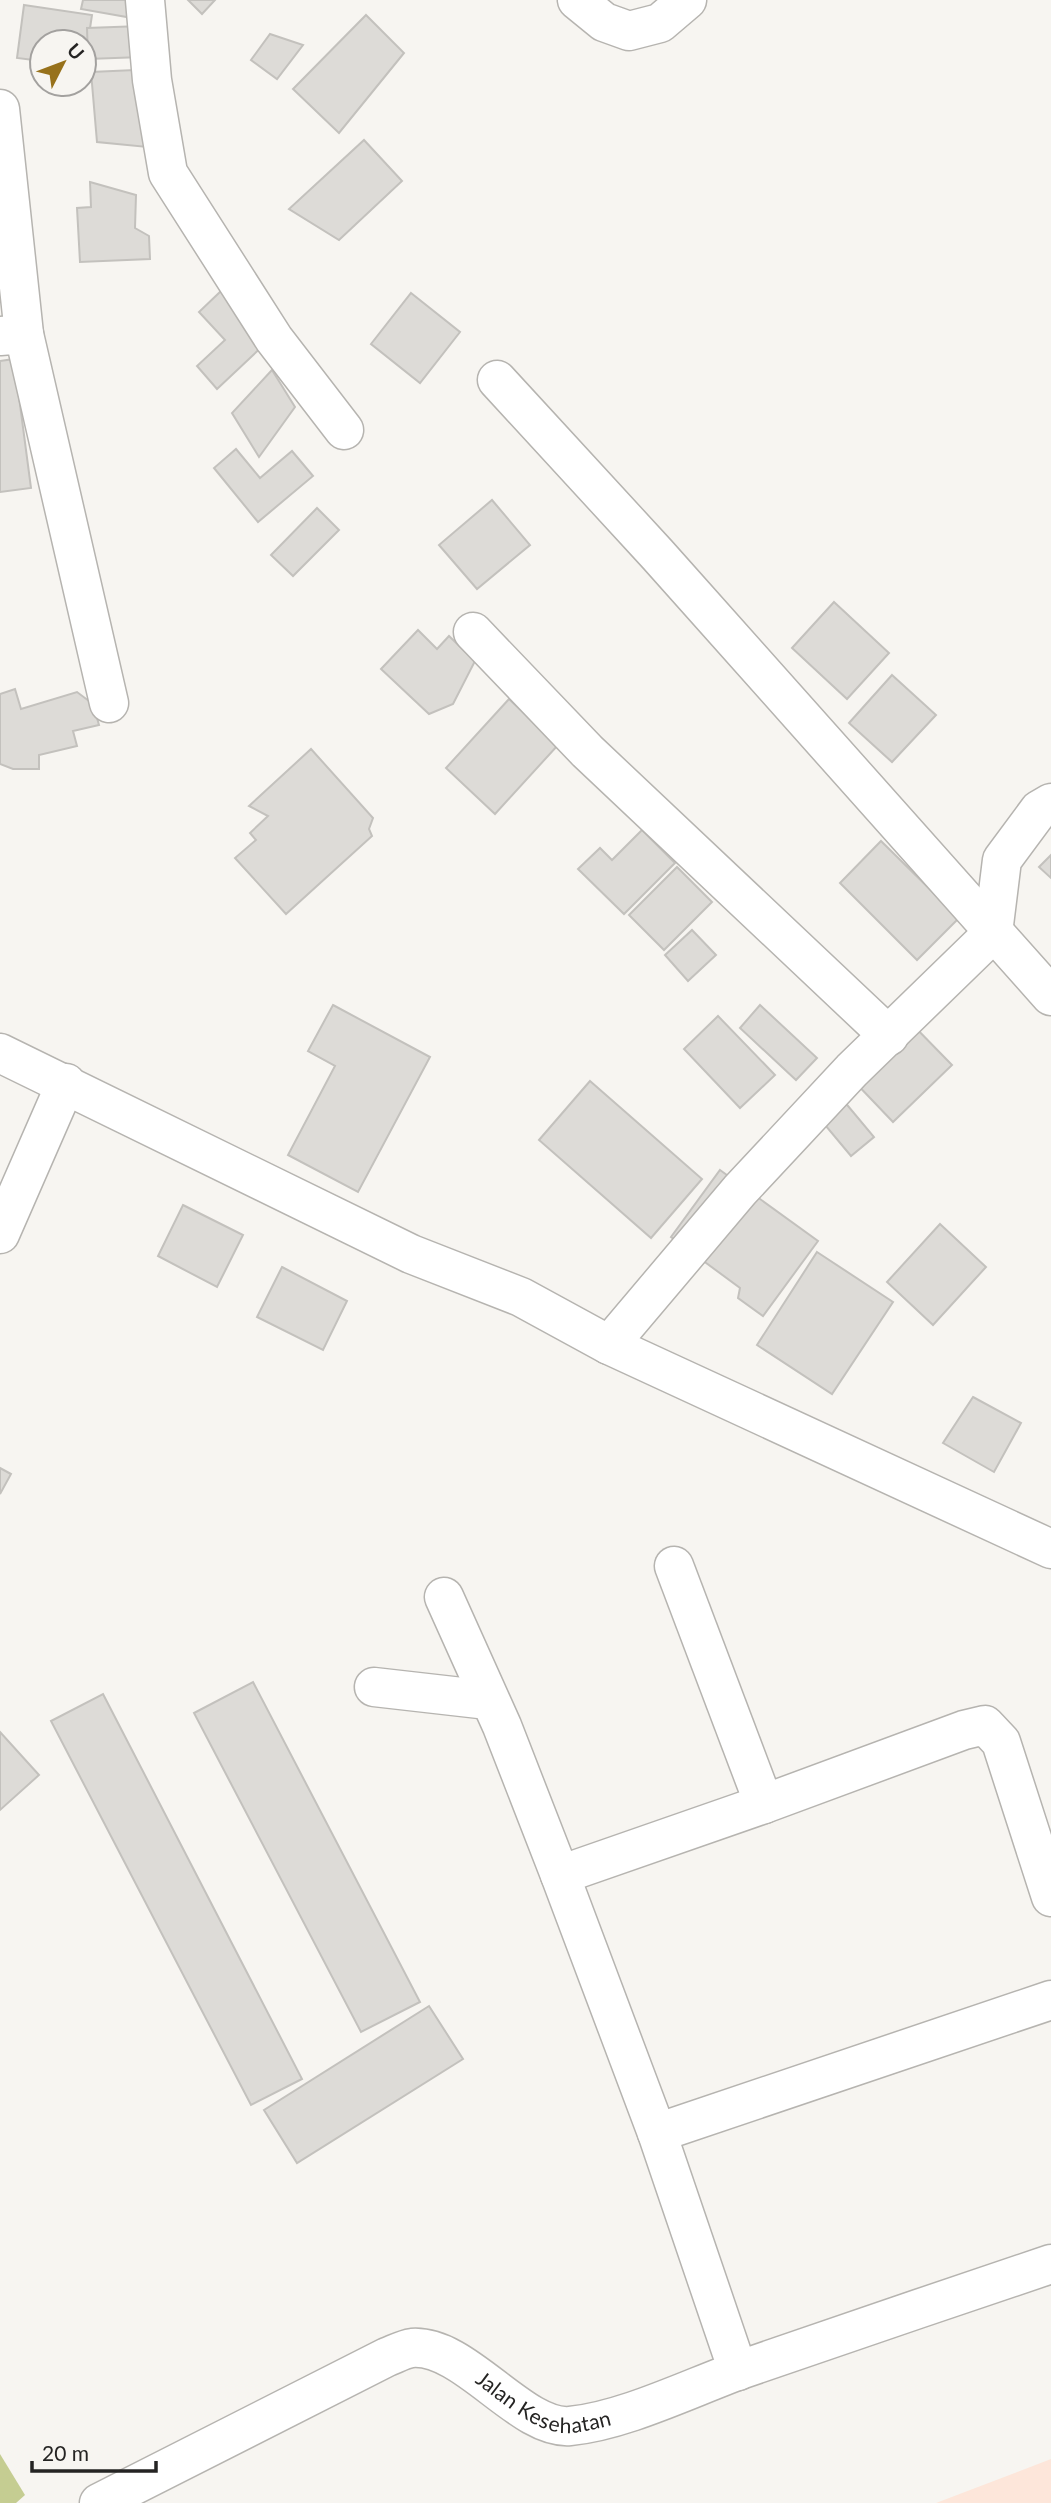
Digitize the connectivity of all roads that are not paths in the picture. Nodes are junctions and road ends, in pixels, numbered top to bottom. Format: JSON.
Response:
{"nodes":[{"id":1,"x":145,"y":0,"type":"edge"},
{"id":2,"x":577,"y":0,"type":"edge"},
{"id":3,"x":687,"y":0,"type":"edge"},
{"id":4,"x":0,"y":110,"type":"edge"},
{"id":5,"x":12,"y":335,"type":"edge"},
{"id":6,"x":497,"y":380,"type":"dead end"},
{"id":7,"x":344,"y":430,"type":"dead end"},
{"id":8,"x":473,"y":632,"type":"dead end"},
{"id":9,"x":109,"y":703,"type":"dead end"},
{"id":10,"x":1051,"y":803,"type":"edge"},
{"id":11,"x":993,"y":933,"type":"junction"},
{"id":12,"x":1051,"y":996,"type":"edge"},
{"id":13,"x":889,"y":1036,"type":"junction"},
{"id":14,"x":0,"y":1053,"type":"edge"},
{"id":15,"x":66,"y":1083,"type":"junction"},
{"id":16,"x":0,"y":1234,"type":"edge"},
{"id":17,"x":610,"y":1345,"type":"junction"},
{"id":18,"x":1051,"y":1549,"type":"edge"},
{"id":19,"x":674,"y":1566,"type":"dead end"},
{"id":20,"x":444,"y":1597,"type":"dead end"},
{"id":21,"x":373,"y":1687,"type":"dead end"},
{"id":22,"x":488,"y":1700,"type":"junction"},
{"id":23,"x":764,"y":1804,"type":"junction"},
{"id":24,"x":560,"y":1875,"type":"junction"},
{"id":25,"x":1051,"y":1897,"type":"edge"},
{"id":26,"x":1051,"y":2000,"type":"edge"},
{"id":27,"x":657,"y":2133,"type":"junction"},
{"id":28,"x":1051,"y":2264,"type":"edge"},
{"id":29,"x":738,"y":2371,"type":"junction"},
{"id":30,"x":99,"y":2503,"type":"edge"}],
"edges":[{"from":1,"to":7,"type":"street"},
{"from":2,"to":3,"type":"street"},
{"from":4,"to":5,"type":"street"},
{"from":5,"to":9,"type":"street"},
{"from":6,"to":11,"type":"street"},
{"from":8,"to":13,"type":"street"},
{"from":10,"to":11,"type":"street"},
{"from":11,"to":12,"type":"street"},
{"from":11,"to":13,"type":"street"},
{"from":13,"to":17,"type":"street"},
{"from":14,"to":15,"type":"street"},
{"from":15,"to":16,"type":"street"},
{"from":15,"to":17,"type":"street"},
{"from":17,"to":18,"type":"street"},
{"from":19,"to":23,"type":"street"},
{"from":20,"to":22,"type":"street"},
{"from":21,"to":22,"type":"street"},
{"from":22,"to":24,"type":"street"},
{"from":23,"to":24,"type":"street"},
{"from":23,"to":25,"type":"street"},
{"from":24,"to":27,"type":"street"},
{"from":26,"to":27,"type":"street"},
{"from":27,"to":29,"type":"street"},
{"from":28,"to":29,"type":"street","name":"Jalan Kesehatan"},
{"from":29,"to":30,"type":"street","name":"Jalan Kesehatan"}]}
